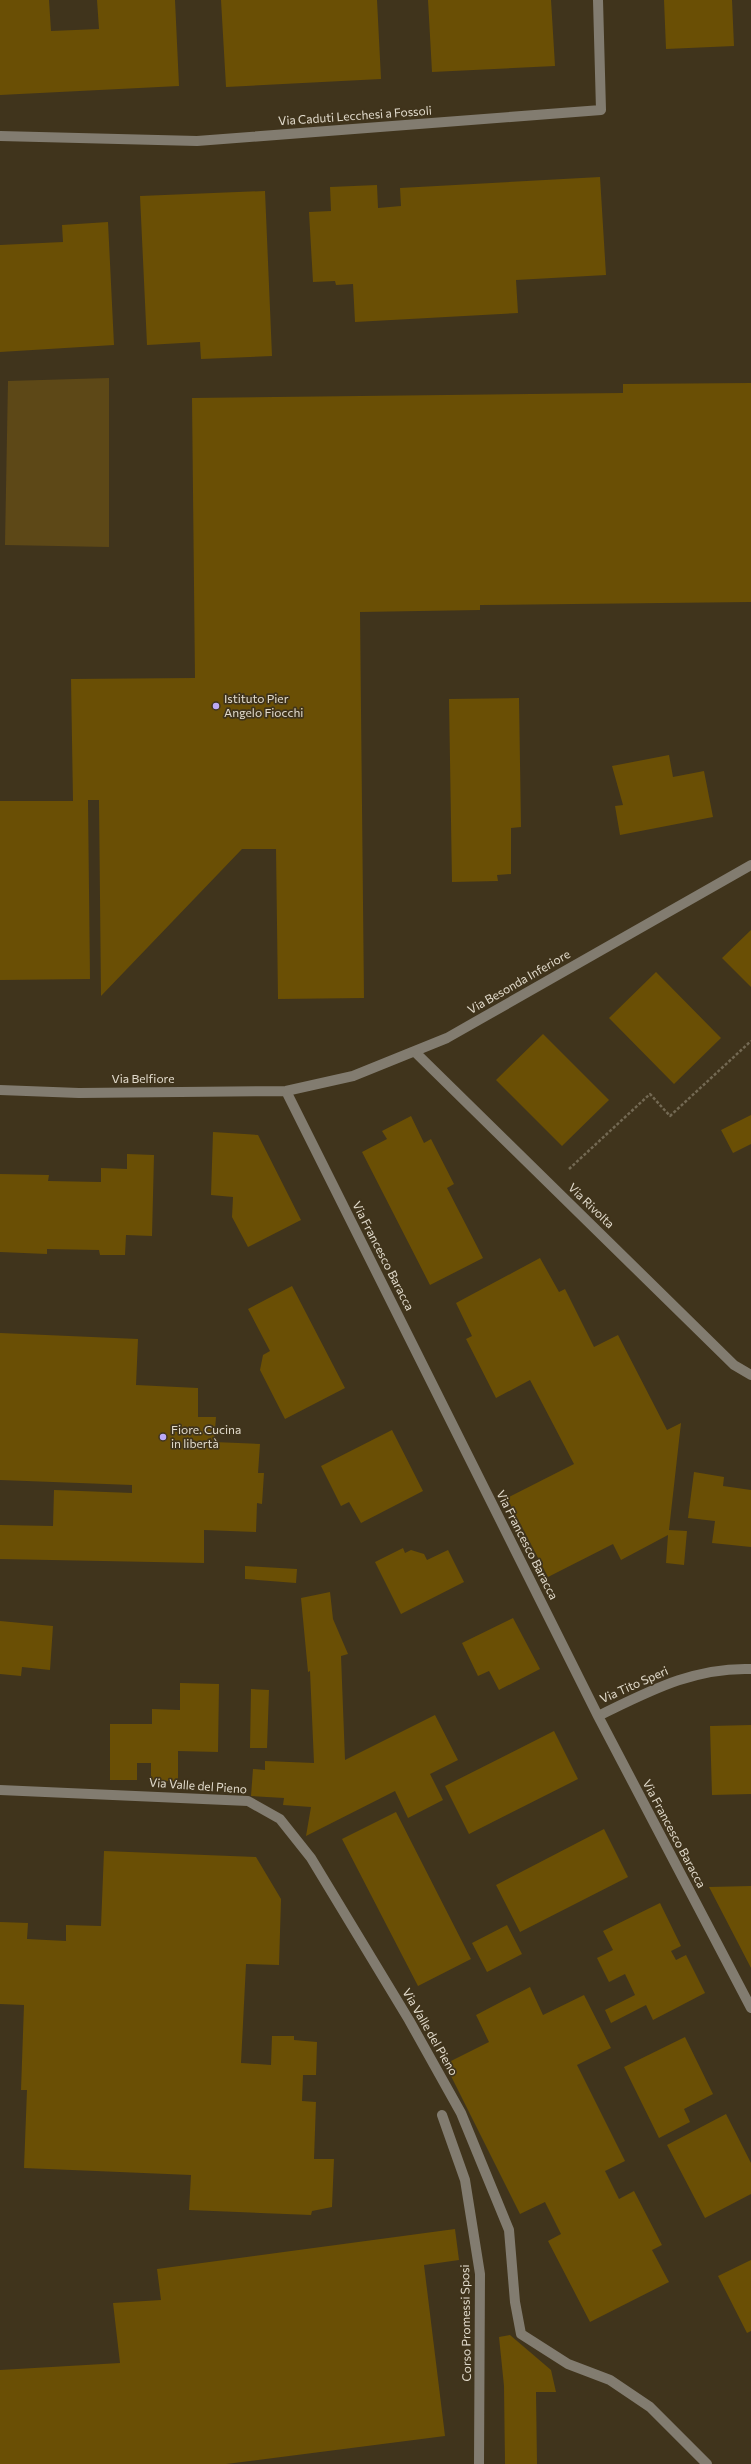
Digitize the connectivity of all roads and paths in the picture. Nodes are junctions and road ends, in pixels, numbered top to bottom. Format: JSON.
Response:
{"nodes":[{"id":1,"x":598,"y":0,"type":"edge"},
{"id":2,"x":0,"y":136,"type":"edge"},
{"id":3,"x":751,"y":865,"type":"edge"},
{"id":4,"x":751,"y":1041,"type":"edge"},
{"id":5,"x":415,"y":1052,"type":"junction"},
{"id":6,"x":0,"y":1090,"type":"edge"},
{"id":7,"x":286,"y":1091,"type":"junction"},
{"id":8,"x":551,"y":1186,"type":"junction"},
{"id":9,"x":751,"y":1376,"type":"edge"},
{"id":10,"x":751,"y":1669,"type":"edge"},
{"id":11,"x":598,"y":1716,"type":"junction"},
{"id":12,"x":0,"y":1790,"type":"edge"},
{"id":13,"x":751,"y":2008,"type":"edge"},
{"id":14,"x":442,"y":2115,"type":"dead end"},
{"id":15,"x":479,"y":2464,"type":"edge"},
{"id":16,"x":707,"y":2464,"type":"edge"}],
"edges":[{"from":1,"to":2,"type":"street","name":"Via Caduti Lecchesi a Fossoli"},
{"from":3,"to":5,"type":"street","name":"Via Besonda Inferiore"},
{"from":4,"to":8,"type":"path"},
{"from":5,"to":7,"type":"street","name":"Via Besonda Inferiore"},
{"from":5,"to":8,"type":"street","name":"Via Rivolta"},
{"from":6,"to":7,"type":"street","name":"Via Belfiore"},
{"from":7,"to":11,"type":"street","name":"Via Francesco Baracca"},
{"from":8,"to":9,"type":"street","name":"Via Rivolta"},
{"from":10,"to":11,"type":"street","name":"Via Tito Speri"},
{"from":11,"to":13,"type":"street","name":"Via Francesco Baracca"},
{"from":12,"to":16,"type":"street","name":"Via Valle del Pieno"},
{"from":14,"to":15,"type":"street","name":"Corso Promessi Sposi"}]}
